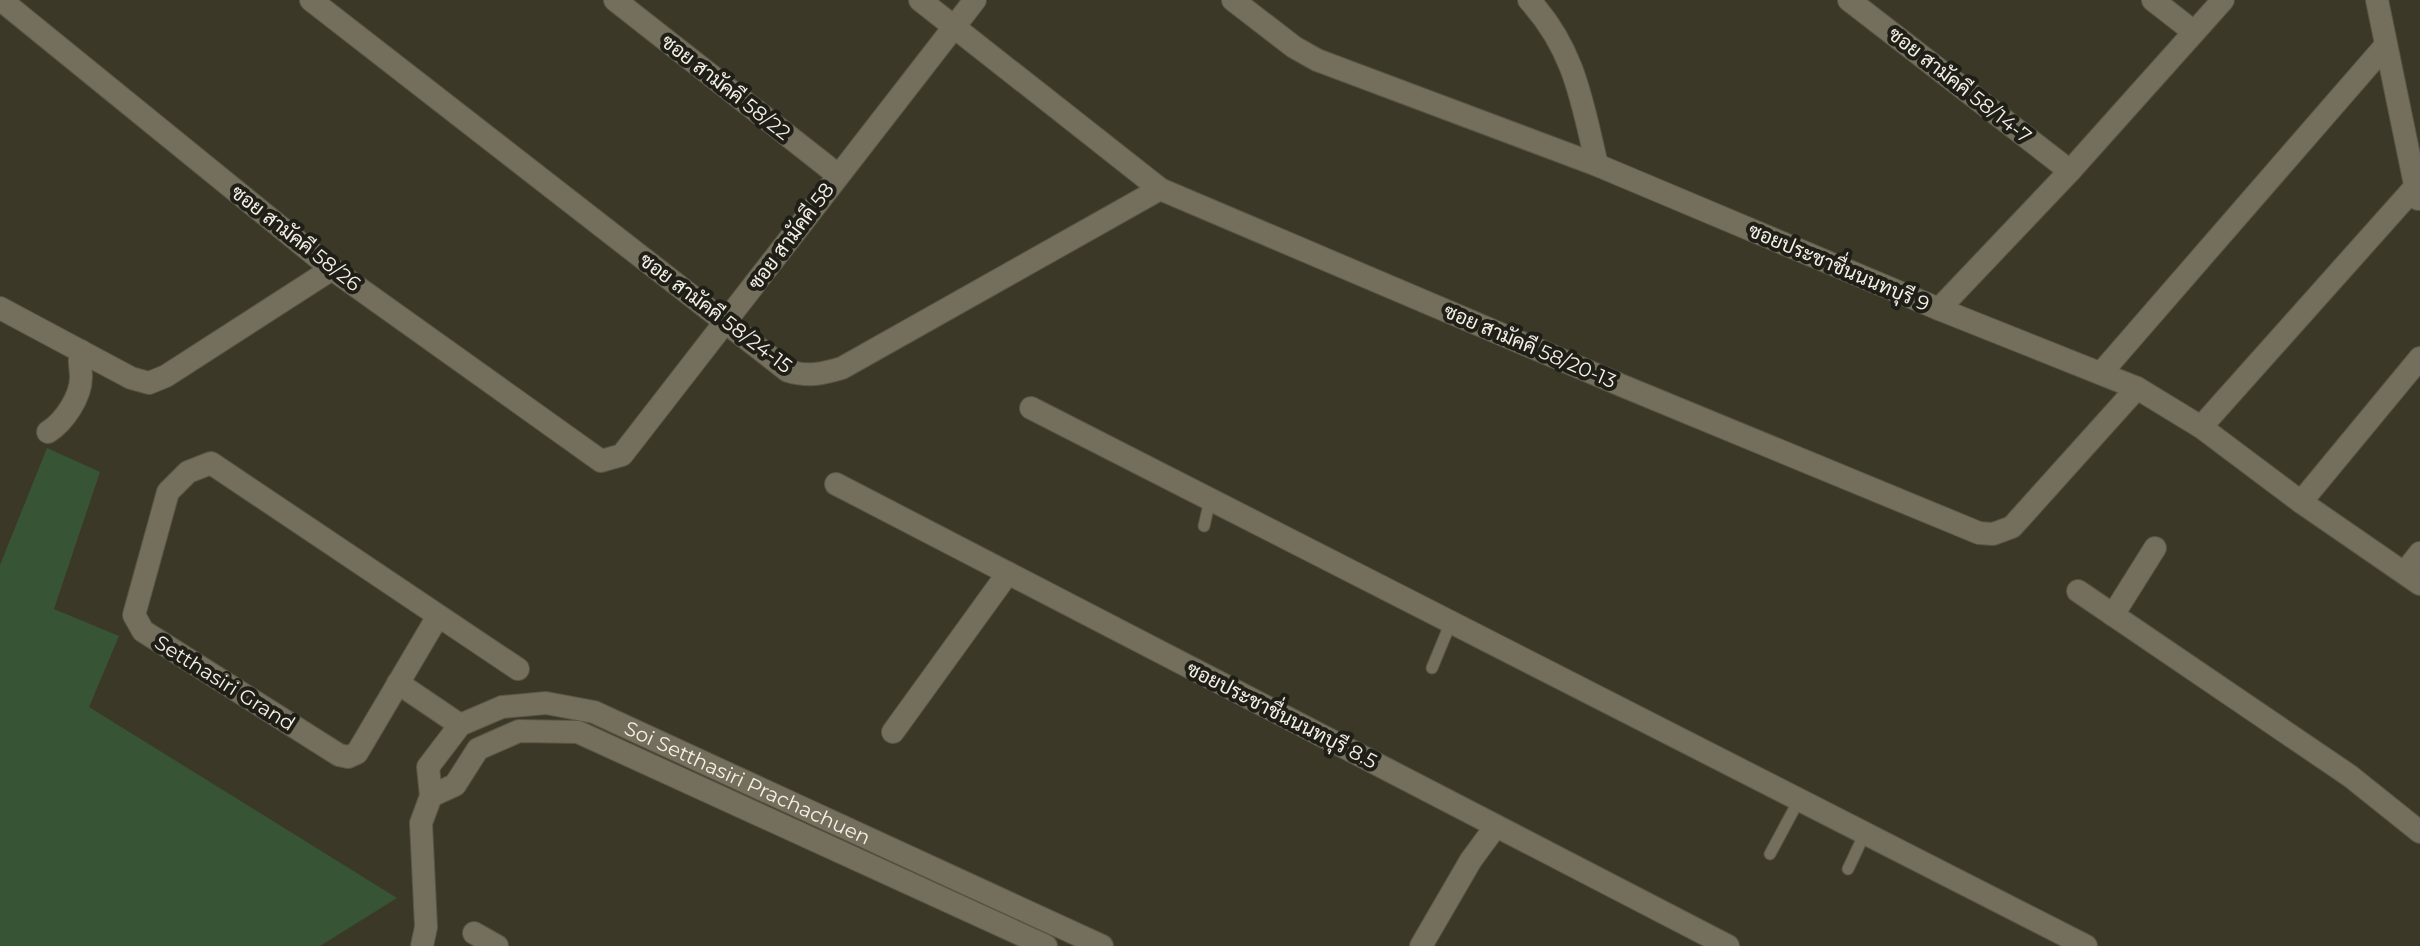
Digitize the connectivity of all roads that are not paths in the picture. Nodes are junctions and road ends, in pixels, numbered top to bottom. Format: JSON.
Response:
{"nodes":[{"id":1,"x":1,"y":0,"type":"edge"},
{"id":2,"x":311,"y":0,"type":"edge"},
{"id":3,"x":615,"y":0,"type":"edge"},
{"id":4,"x":920,"y":0,"type":"edge"},
{"id":5,"x":975,"y":0,"type":"edge"},
{"id":6,"x":1233,"y":0,"type":"edge"},
{"id":7,"x":1529,"y":0,"type":"edge"},
{"id":8,"x":1849,"y":0,"type":"edge"},
{"id":9,"x":2153,"y":0,"type":"edge"},
{"id":10,"x":2223,"y":0,"type":"edge"},
{"id":11,"x":2377,"y":0,"type":"edge"},
{"id":12,"x":954,"y":27,"type":"junction"},
{"id":13,"x":2194,"y":32,"type":"junction"},
{"id":14,"x":2386,"y":45,"type":"junction"},
{"id":15,"x":1597,"y":165,"type":"junction"},
{"id":16,"x":2070,"y":171,"type":"junction"},
{"id":17,"x":838,"y":175,"type":"junction"},
{"id":18,"x":1160,"y":189,"type":"junction"},
{"id":19,"x":2418,"y":194,"type":"edge"},
{"id":20,"x":332,"y":269,"type":"junction"},
{"id":21,"x":0,"y":308,"type":"edge"},
{"id":22,"x":1939,"y":309,"type":"junction"},
{"id":23,"x":726,"y":322,"type":"junction"},
{"id":24,"x":81,"y":351,"type":"junction"},
{"id":25,"x":2420,"y":358,"type":"edge"},
{"id":26,"x":2102,"y":372,"type":"junction"},
{"id":27,"x":2137,"y":388,"type":"junction"},
{"id":28,"x":1031,"y":408,"type":"dead end"},
{"id":29,"x":2201,"y":427,"type":"junction"},
{"id":30,"x":48,"y":432,"type":"dead end"},
{"id":31,"x":601,"y":461,"type":"joint"},
{"id":32,"x":836,"y":484,"type":"dead end"},
{"id":33,"x":1210,"y":500,"type":"junction"},
{"id":34,"x":2301,"y":502,"type":"junction"},
{"id":35,"x":1204,"y":526,"type":"dead end"},
{"id":36,"x":2155,"y":548,"type":"dead end"},
{"id":37,"x":2420,"y":553,"type":"edge"},
{"id":38,"x":1008,"y":573,"type":"junction"},
{"id":39,"x":2412,"y":578,"type":"edge"},
{"id":40,"x":2078,"y":591,"type":"dead end"},
{"id":41,"x":2113,"y":615,"type":"junction"},
{"id":42,"x":438,"y":616,"type":"junction"},
{"id":43,"x":1451,"y":622,"type":"junction"},
{"id":44,"x":1432,"y":668,"type":"dead end"},
{"id":45,"x":518,"y":669,"type":"dead end"},
{"id":46,"x":398,"y":683,"type":"junction"},
{"id":47,"x":460,"y":725,"type":"junction"},
{"id":48,"x":893,"y":732,"type":"dead end"},
{"id":49,"x":431,"y":796,"type":"junction"},
{"id":50,"x":1799,"y":800,"type":"junction"},
{"id":51,"x":1496,"y":826,"type":"junction"},
{"id":52,"x":2420,"y":832,"type":"edge"},
{"id":53,"x":1865,"y":833,"type":"junction"},
{"id":54,"x":1770,"y":854,"type":"dead end"},
{"id":55,"x":1848,"y":869,"type":"dead end"},
{"id":56,"x":474,"y":933,"type":"dead end"},
{"id":57,"x":422,"y":946,"type":"edge"},
{"id":58,"x":497,"y":946,"type":"edge"},
{"id":59,"x":1046,"y":946,"type":"edge"},
{"id":60,"x":1102,"y":946,"type":"edge"},
{"id":61,"x":1421,"y":946,"type":"edge"},
{"id":62,"x":1728,"y":946,"type":"edge"},
{"id":63,"x":2086,"y":946,"type":"edge"}],
"edges":[{"from":1,"to":20,"type":"street","name":"ซอย สามัคคี 58/26"},
{"from":2,"to":23,"type":"street","name":"ซอย สามัคคี 58/24-15"},
{"from":3,"to":17,"type":"street","name":"ซอย สามัคคี 58/22"},
{"from":4,"to":12,"type":"street","name":"ซอย สามัคคี 58/20-13"},
{"from":5,"to":12,"type":"street","name":"ซอย สามัคคี 58"},
{"from":6,"to":15,"type":"street","name":"ซอยประชาชื่นนนทบุรี 9"},
{"from":7,"to":15,"type":"street"},
{"from":8,"to":16,"type":"street","name":"ซอย สามัคคี 58/14-7"},
{"from":9,"to":13,"type":"street"},
{"from":10,"to":13,"type":"street"},
{"from":11,"to":14,"type":"street"},
{"from":12,"to":17,"type":"street","name":"ซอย สามัคคี 58"},
{"from":12,"to":18,"type":"street","name":"ซอย สามัคคี 58/20-13"},
{"from":13,"to":16,"type":"street"},
{"from":14,"to":19,"type":"street"},
{"from":14,"to":26,"type":"street"},
{"from":15,"to":22,"type":"street","name":"ซอยประชาชื่นนนทบุรี 9"},
{"from":16,"to":22,"type":"street"},
{"from":17,"to":23,"type":"street","name":"ซอย สามัคคี 58"},
{"from":18,"to":23,"type":"street","name":"ซอย สามัคคี 58/24-15"},
{"from":18,"to":27,"type":"street","name":"ซอย สามัคคี 58/20-13"},
{"from":19,"to":29,"type":"street"},
{"from":20,"to":24,"type":"street"},
{"from":20,"to":31,"type":"street","name":"ซอย สามัคคี 58/26"},
{"from":21,"to":24,"type":"street"},
{"from":22,"to":26,"type":"street","name":"ซอยประชาชื่นนนทบุรี 9"},
{"from":23,"to":31,"type":"street","name":"ซอย สามัคคี 58"},
{"from":24,"to":30,"type":"street"},
{"from":25,"to":34,"type":"street"},
{"from":26,"to":27,"type":"street","name":"ซอยประชาชื่นนนทบุรี 9"},
{"from":27,"to":29,"type":"street","name":"ซอยประชาชื่นนนทบุรี 9"},
{"from":28,"to":33,"type":"street"},
{"from":29,"to":34,"type":"street","name":"ซอยประชาชื่นนนทบุรี 9"},
{"from":32,"to":38,"type":"street","name":"ซอยประชาชื่นนนทบุรี 8.5"},
{"from":33,"to":35,"type":"lane"},
{"from":33,"to":43,"type":"street"},
{"from":34,"to":39,"type":"street","name":"ซอยประชาชื่นนนทบุรี 9"},
{"from":36,"to":41,"type":"street"},
{"from":37,"to":39,"type":"street"},
{"from":38,"to":48,"type":"street"},
{"from":38,"to":51,"type":"street","name":"ซอยประชาชื่นนนทบุรี 8.5"},
{"from":40,"to":41,"type":"street"},
{"from":41,"to":52,"type":"street"},
{"from":42,"to":45,"type":"street","name":"Setthasiri Grand"},
{"from":42,"to":46,"type":"street","name":"Setthasiri Grand"},
{"from":42,"to":46,"type":"street","name":"Setthasiri Grand"},
{"from":43,"to":44,"type":"lane"},
{"from":43,"to":50,"type":"street"},
{"from":46,"to":47,"type":"street"},
{"from":47,"to":49,"type":"street","name":"Soi Setthasiri Prachachuen"},
{"from":47,"to":60,"type":"street","name":"Soi Setthasiri Prachachuen"},
{"from":49,"to":57,"type":"street","name":"Soi Setthasiri Prachachuen"},
{"from":49,"to":59,"type":"street","name":"Soi Setthasiri Prachachuen"},
{"from":50,"to":53,"type":"street"},
{"from":50,"to":54,"type":"lane"},
{"from":51,"to":61,"type":"street"},
{"from":51,"to":62,"type":"street","name":"ซอยประชาชื่นนนทบุรี 8.5"},
{"from":53,"to":55,"type":"lane"},
{"from":53,"to":63,"type":"street"},
{"from":56,"to":58,"type":"street"}]}
